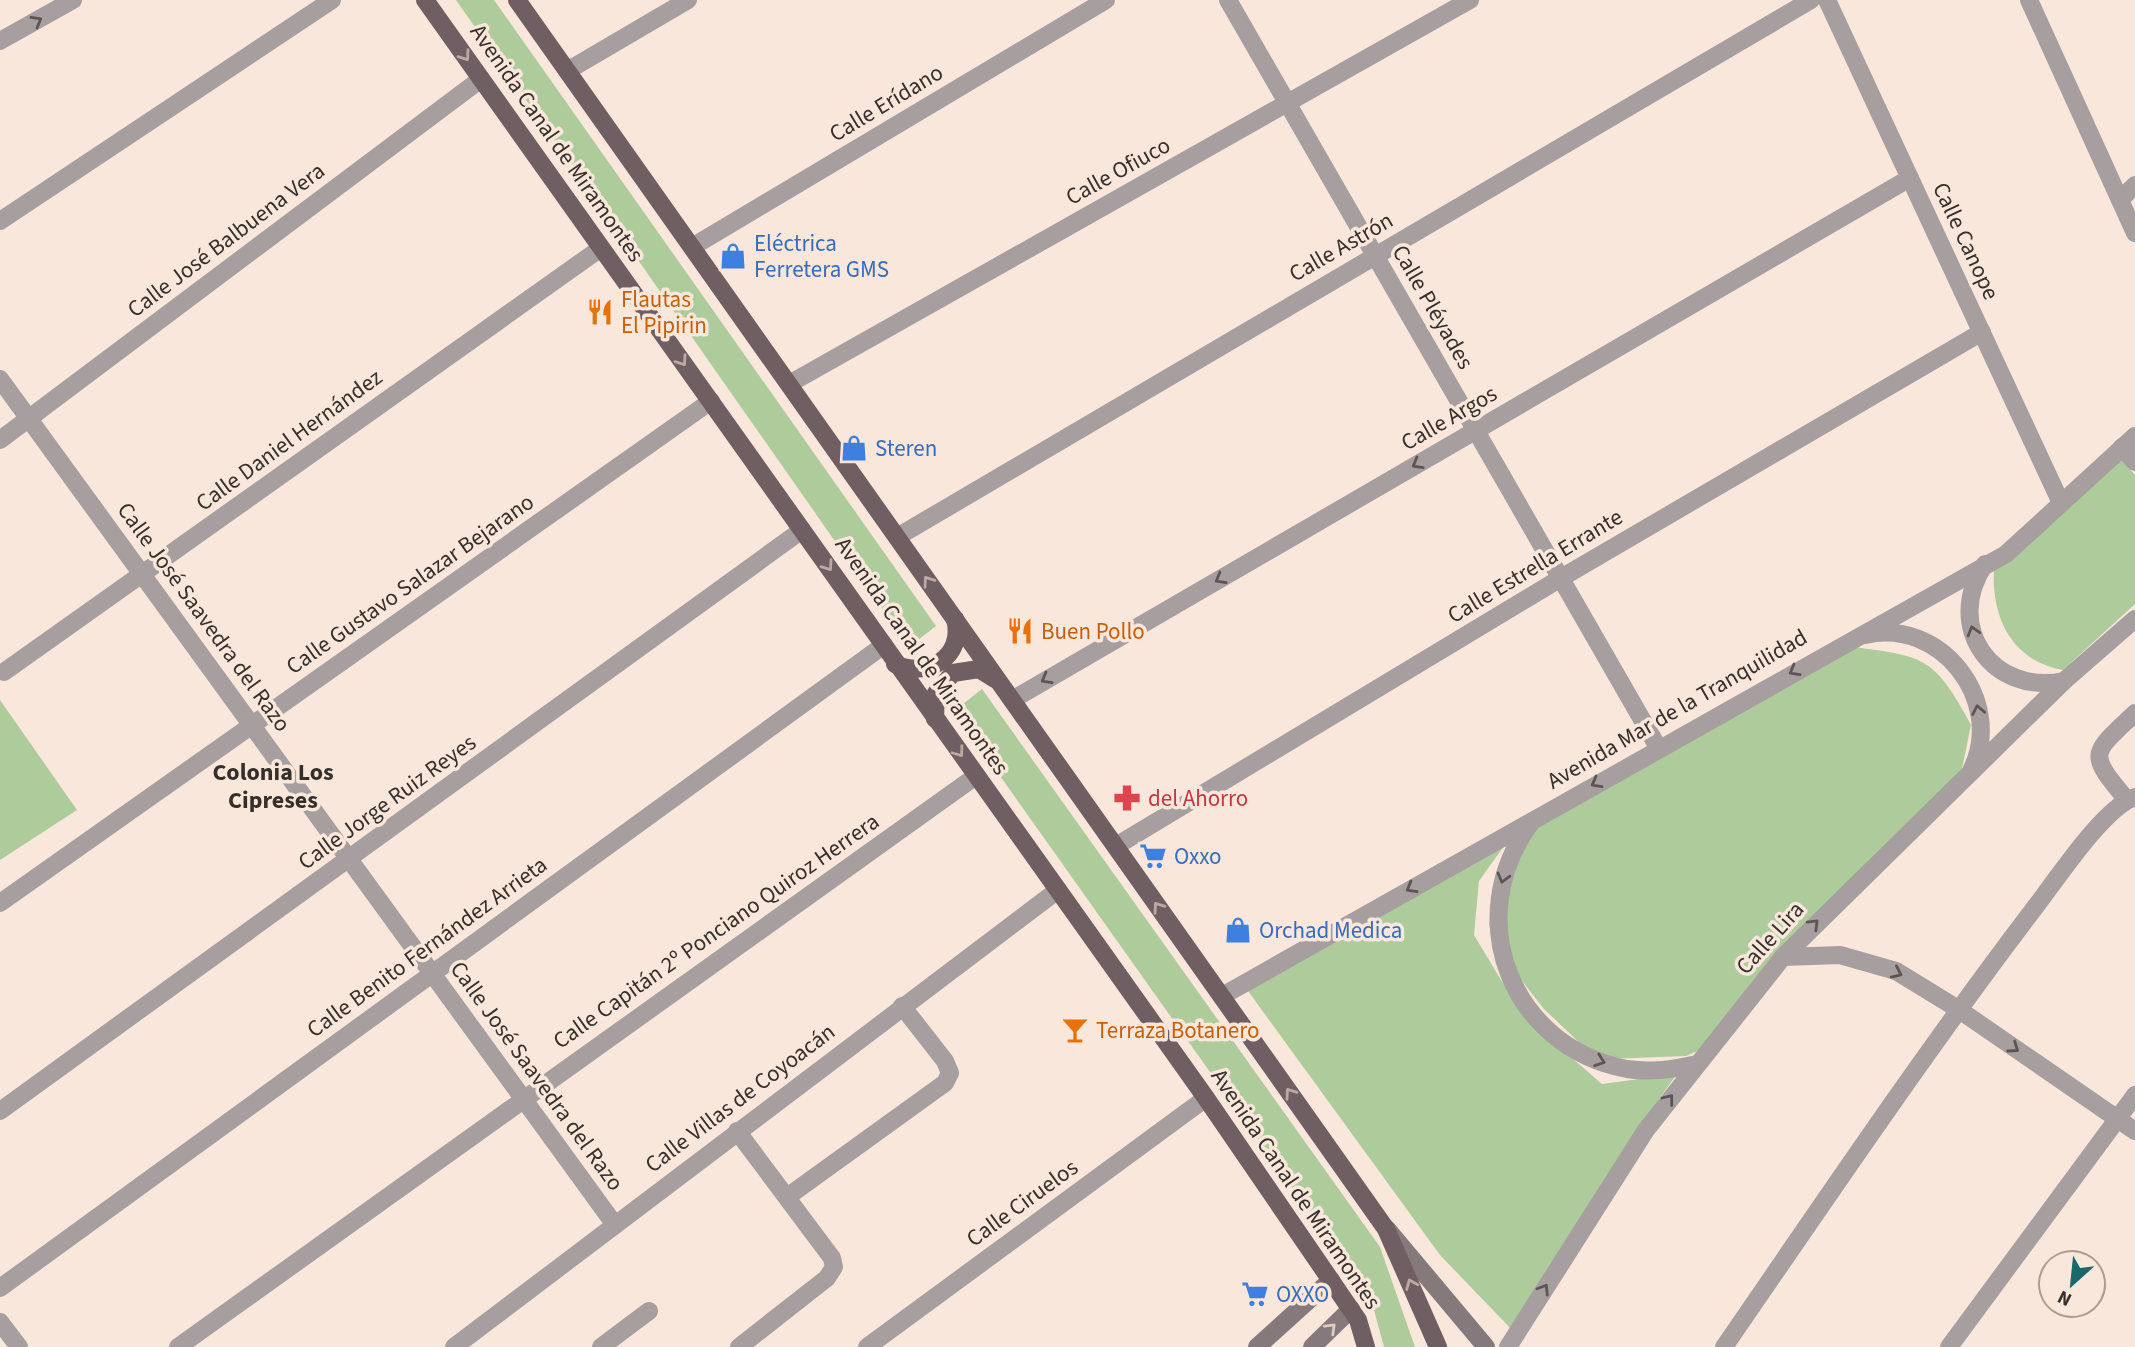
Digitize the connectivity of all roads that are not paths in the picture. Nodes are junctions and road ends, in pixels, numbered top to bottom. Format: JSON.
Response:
{"nodes":[{"id":1,"x":73,"y":0,"type":"edge"},
{"id":2,"x":332,"y":0,"type":"edge"},
{"id":3,"x":425,"y":0,"type":"edge"},
{"id":4,"x":517,"y":0,"type":"edge"},
{"id":5,"x":688,"y":0,"type":"edge"},
{"id":6,"x":1105,"y":0,"type":"edge"},
{"id":7,"x":1228,"y":0,"type":"edge"},
{"id":8,"x":1470,"y":0,"type":"edge"},
{"id":9,"x":1811,"y":0,"type":"edge"},
{"id":10,"x":1827,"y":0,"type":"edge"},
{"id":11,"x":2029,"y":0,"type":"edge"},
{"id":12,"x":0,"y":41,"type":"edge"},
{"id":13,"x":567,"y":71,"type":"junction"},
{"id":14,"x":481,"y":79,"type":"junction"},
{"id":15,"x":1288,"y":103,"type":"junction"},
{"id":16,"x":1910,"y":178,"type":"junction"},
{"id":17,"x":2135,"y":185,"type":"edge"},
{"id":18,"x":2120,"y":200,"type":"junction"},
{"id":19,"x":0,"y":221,"type":"edge"},
{"id":20,"x":2135,"y":233,"type":"edge"},
{"id":21,"x":601,"y":247,"type":"junction"},
{"id":22,"x":692,"y":247,"type":"junction"},
{"id":23,"x":1375,"y":255,"type":"junction"},
{"id":24,"x":1982,"y":332,"type":"junction"},
{"id":25,"x":0,"y":379,"type":"edge"},
{"id":26,"x":789,"y":384,"type":"junction"},
{"id":27,"x":711,"y":401,"type":"junction"},
{"id":28,"x":29,"y":418,"type":"junction"},
{"id":29,"x":1476,"y":430,"type":"junction"},
{"id":30,"x":0,"y":439,"type":"edge"},
{"id":31,"x":2128,"y":441,"type":"edge"},
{"id":32,"x":2135,"y":462,"type":"edge"},
{"id":33,"x":2061,"y":503,"type":"junction"},
{"id":34,"x":802,"y":530,"type":"junction"},
{"id":35,"x":897,"y":537,"type":"junction"},
{"id":36,"x":1985,"y":564,"type":"junction"},
{"id":37,"x":142,"y":575,"type":"junction"},
{"id":38,"x":1561,"y":578,"type":"junction"},
{"id":39,"x":954,"y":618,"type":"junction"},
{"id":40,"x":2135,"y":619,"type":"edge"},
{"id":41,"x":1853,"y":637,"type":"junction"},
{"id":42,"x":884,"y":645,"type":"junction"},
{"id":43,"x":895,"y":664,"type":"junction"},
{"id":44,"x":4,"y":672,"type":"dead end"},
{"id":45,"x":2064,"y":681,"type":"junction"},
{"id":46,"x":1000,"y":683,"type":"junction"},
{"id":47,"x":1012,"y":700,"type":"junction"},
{"id":48,"x":2135,"y":713,"type":"edge"},
{"id":49,"x":935,"y":719,"type":"junction"},
{"id":50,"x":252,"y":726,"type":"junction"},
{"id":51,"x":1659,"y":748,"type":"junction"},
{"id":52,"x":976,"y":776,"type":"junction"},
{"id":53,"x":1969,"y":776,"type":"junction"},
{"id":54,"x":2131,"y":799,"type":"edge"},
{"id":55,"x":1534,"y":818,"type":"junction"},
{"id":56,"x":1116,"y":846,"type":"junction"},
{"id":57,"x":349,"y":859,"type":"junction"},
{"id":58,"x":1058,"y":890,"type":"junction"},
{"id":59,"x":0,"y":903,"type":"edge"},
{"id":60,"x":1783,"y":957,"type":"junction"},
{"id":61,"x":432,"y":974,"type":"junction"},
{"id":62,"x":1222,"y":996,"type":"junction"},
{"id":63,"x":902,"y":1006,"type":"junction"},
{"id":64,"x":1958,"y":1009,"type":"junction"},
{"id":65,"x":1697,"y":1064,"type":"junction"},
{"id":66,"x":2135,"y":1095,"type":"edge"},
{"id":67,"x":522,"y":1098,"type":"junction"},
{"id":68,"x":1206,"y":1098,"type":"junction"},
{"id":69,"x":0,"y":1111,"type":"edge"},
{"id":70,"x":2119,"y":1120,"type":"junction"},
{"id":71,"x":737,"y":1131,"type":"junction"},
{"id":72,"x":2135,"y":1131,"type":"edge"},
{"id":73,"x":787,"y":1197,"type":"junction"},
{"id":74,"x":615,"y":1224,"type":"junction"},
{"id":75,"x":1386,"y":1229,"type":"junction"},
{"id":76,"x":1331,"y":1280,"type":"junction"},
{"id":77,"x":0,"y":1288,"type":"edge"},
{"id":78,"x":1351,"y":1309,"type":"junction"},
{"id":79,"x":649,"y":1311,"type":"dead end"},
{"id":80,"x":0,"y":1322,"type":"edge"},
{"id":81,"x":19,"y":1347,"type":"edge"},
{"id":82,"x":178,"y":1347,"type":"edge"},
{"id":83,"x":454,"y":1347,"type":"edge"},
{"id":84,"x":601,"y":1347,"type":"edge"},
{"id":85,"x":739,"y":1347,"type":"edge"},
{"id":86,"x":867,"y":1347,"type":"edge"},
{"id":87,"x":1257,"y":1347,"type":"edge"},
{"id":88,"x":1312,"y":1347,"type":"edge"},
{"id":89,"x":1366,"y":1347,"type":"edge"},
{"id":90,"x":1438,"y":1347,"type":"edge"},
{"id":91,"x":1486,"y":1347,"type":"edge"},
{"id":92,"x":1508,"y":1347,"type":"edge"},
{"id":93,"x":1724,"y":1347,"type":"edge"},
{"id":94,"x":1950,"y":1347,"type":"edge"}],
"edges":[{"from":12,"to":1,"type":"street","one_way":true},
{"from":2,"to":19,"type":"street"},
{"from":3,"to":14,"type":"main road","name":"Avenida Canal de Miramontes","one_way":true},
{"from":4,"to":13,"type":"main road","name":"Avenida Canal de Miramontes"},
{"from":5,"to":13,"type":"street"},
{"from":6,"to":22,"type":"street","name":"Calle Erídano"},
{"from":7,"to":15,"type":"street","name":"Calle Pléyades"},
{"from":8,"to":15,"type":"street","name":"Calle Ofiuco"},
{"from":9,"to":23,"type":"street","name":"Calle Astrón"},
{"from":10,"to":16,"type":"street","name":"Calle Canope"},
{"from":11,"to":18,"type":"street"},
{"from":13,"to":22,"type":"main road","name":"Avenida Canal de Miramontes"},
{"from":14,"to":21,"type":"main road","name":"Avenida Canal de Miramontes"},
{"from":14,"to":28,"type":"street","name":"Calle José Balbuena Vera"},
{"from":15,"to":23,"type":"street","name":"Calle Pléyades"},
{"from":15,"to":26,"type":"street","name":"Calle Ofiuco"},
{"from":16,"to":24,"type":"street","name":"Calle Canope"},
{"from":16,"to":29,"type":"street","name":"Calle Argos"},
{"from":17,"to":18,"type":"street"},
{"from":18,"to":20,"type":"street"},
{"from":21,"to":27,"type":"main road","name":"Avenida Canal de Miramontes","one_way":true},
{"from":21,"to":37,"type":"street","name":"Calle Daniel Hernández"},
{"from":22,"to":26,"type":"main road","name":"Avenida Canal de Miramontes"},
{"from":23,"to":29,"type":"street","name":"Calle Pléyades"},
{"from":23,"to":35,"type":"street","name":"Calle Astrón"},
{"from":24,"to":33,"type":"street","name":"Calle Canope"},
{"from":24,"to":38,"type":"street","name":"Calle Estrella Errante"},
{"from":25,"to":28,"type":"street","name":"Calle José Saavedra del Razo"},
{"from":26,"to":35,"type":"main road","name":"Avenida Canal de Miramontes"},
{"from":27,"to":34,"type":"main road","name":"Avenida Canal de Miramontes"},
{"from":27,"to":50,"type":"street","name":"Calle Gustavo Salazar Bejarano"},
{"from":28,"to":30,"type":"street","name":"Calle José Balbuena Vera"},
{"from":28,"to":37,"type":"street","name":"Calle José Saavedra del Razo"},
{"from":29,"to":38,"type":"street","name":"Calle Pléyades"},
{"from":29,"to":47,"type":"street","name":"Calle Argos","one_way":true},
{"from":31,"to":32,"type":"street"},
{"from":31,"to":33,"type":"street","name":"Avenida Mar de la Tranquilidad"},
{"from":33,"to":36,"type":"street","name":"Avenida Mar de la Tranquilidad"},
{"from":34,"to":42,"type":"main road","name":"Avenida Canal de Miramontes","one_way":true},
{"from":34,"to":57,"type":"street","name":"Calle Jorge Ruiz Reyes"},
{"from":39,"to":35,"type":"main road","name":"Avenida Canal de Miramontes","one_way":true},
{"from":36,"to":41,"type":"street","name":"Avenida Mar de la Tranquilidad"},
{"from":45,"to":36,"type":"street","one_way":true},
{"from":37,"to":44,"type":"street","name":"Calle Daniel Hernández"},
{"from":37,"to":50,"type":"street","name":"Calle José Saavedra del Razo"},
{"from":38,"to":51,"type":"street","name":"Calle Pléyades"},
{"from":38,"to":56,"type":"street","name":"Calle Estrella Errante"},
{"from":39,"to":43,"type":"main road"},
{"from":39,"to":46,"type":"main road","name":"Avenida Canal de Miramontes"},
{"from":40,"to":45,"type":"street","name":"Calle Lira"},
{"from":41,"to":51,"type":"street","name":"Avenida Mar de la Tranquilidad","one_way":true},
{"from":53,"to":41,"type":"street","one_way":true},
{"from":42,"to":43,"type":"main road","name":"Avenida Canal de Miramontes"},
{"from":42,"to":61,"type":"street","name":"Calle Benito Fernández Arrieta"},
{"from":43,"to":49,"type":"main road","name":"Avenida Canal de Miramontes"},
{"from":45,"to":53,"type":"street","name":"Calle Lira"},
{"from":46,"to":47,"type":"main road","name":"Avenida Canal de Miramontes"},
{"from":46,"to":49,"type":"main road"},
{"from":47,"to":56,"type":"main road","name":"Avenida Canal de Miramontes"},
{"from":48,"to":54,"type":"street"},
{"from":49,"to":52,"type":"main road","name":"Avenida Canal de Miramontes","one_way":true},
{"from":50,"to":57,"type":"street","name":"Calle José Saavedra del Razo"},
{"from":50,"to":59,"type":"street","name":"Calle Gustavo Salazar Bejarano"},
{"from":51,"to":55,"type":"street","name":"Avenida Mar de la Tranquilidad","one_way":true},
{"from":52,"to":58,"type":"main road","name":"Avenida Canal de Miramontes"},
{"from":52,"to":67,"type":"street","name":"Calle Capitán 2º Ponciano Quiroz Herrera"},
{"from":60,"to":53,"type":"street","name":"Calle Lira","one_way":true},
{"from":54,"to":64,"type":"street"},
{"from":55,"to":62,"type":"street","name":"Avenida Mar de la Tranquilidad","one_way":true},
{"from":55,"to":65,"type":"street","one_way":true},
{"from":62,"to":56,"type":"main road","name":"Avenida Canal de Miramontes","one_way":true},
{"from":57,"to":61,"type":"street","name":"Calle José Saavedra del Razo"},
{"from":57,"to":69,"type":"street","name":"Calle Jorge Ruiz Reyes"},
{"from":58,"to":63,"type":"street","name":"Calle Villas de Coyoacán"},
{"from":58,"to":68,"type":"main road","name":"Avenida Canal de Miramontes"},
{"from":60,"to":64,"type":"street","one_way":true},
{"from":60,"to":65,"type":"street","name":"Calle Lira"},
{"from":61,"to":67,"type":"street","name":"Calle José Saavedra del Razo"},
{"from":61,"to":77,"type":"street","name":"Calle Benito Fernández Arrieta"},
{"from":75,"to":62,"type":"main road","name":"Avenida Canal de Miramontes","one_way":true},
{"from":63,"to":71,"type":"street","name":"Calle Villas de Coyoacán"},
{"from":63,"to":73,"type":"street"},
{"from":64,"to":70,"type":"street","one_way":true},
{"from":64,"to":93,"type":"street"},
{"from":92,"to":65,"type":"street","name":"Calle Lira","one_way":true},
{"from":66,"to":70,"type":"street"},
{"from":67,"to":74,"type":"street","name":"Calle José Saavedra del Razo"},
{"from":67,"to":82,"type":"street","name":"Calle Capitán 2º Ponciano Quiroz Herrera"},
{"from":68,"to":76,"type":"main road","name":"Avenida Canal de Miramontes"},
{"from":68,"to":86,"type":"street","name":"Calle Ciruelos"},
{"from":70,"to":72,"type":"street"},
{"from":70,"to":94,"type":"street"},
{"from":71,"to":73,"type":"street"},
{"from":71,"to":74,"type":"street","name":"Calle Villas de Coyoacán"},
{"from":73,"to":85,"type":"street"},
{"from":74,"to":83,"type":"street","name":"Calle Villas de Coyoacán"},
{"from":90,"to":75,"type":"main road","name":"Avenida Canal de Miramontes","one_way":true},
{"from":75,"to":91,"type":"street"},
{"from":76,"to":78,"type":"main road","name":"Avenida Canal de Miramontes"},
{"from":76,"to":87,"type":"street"},
{"from":88,"to":78,"type":"street","one_way":true},
{"from":78,"to":89,"type":"main road","name":"Avenida Canal de Miramontes"},
{"from":79,"to":84,"type":"street"},
{"from":80,"to":81,"type":"street"}]}
